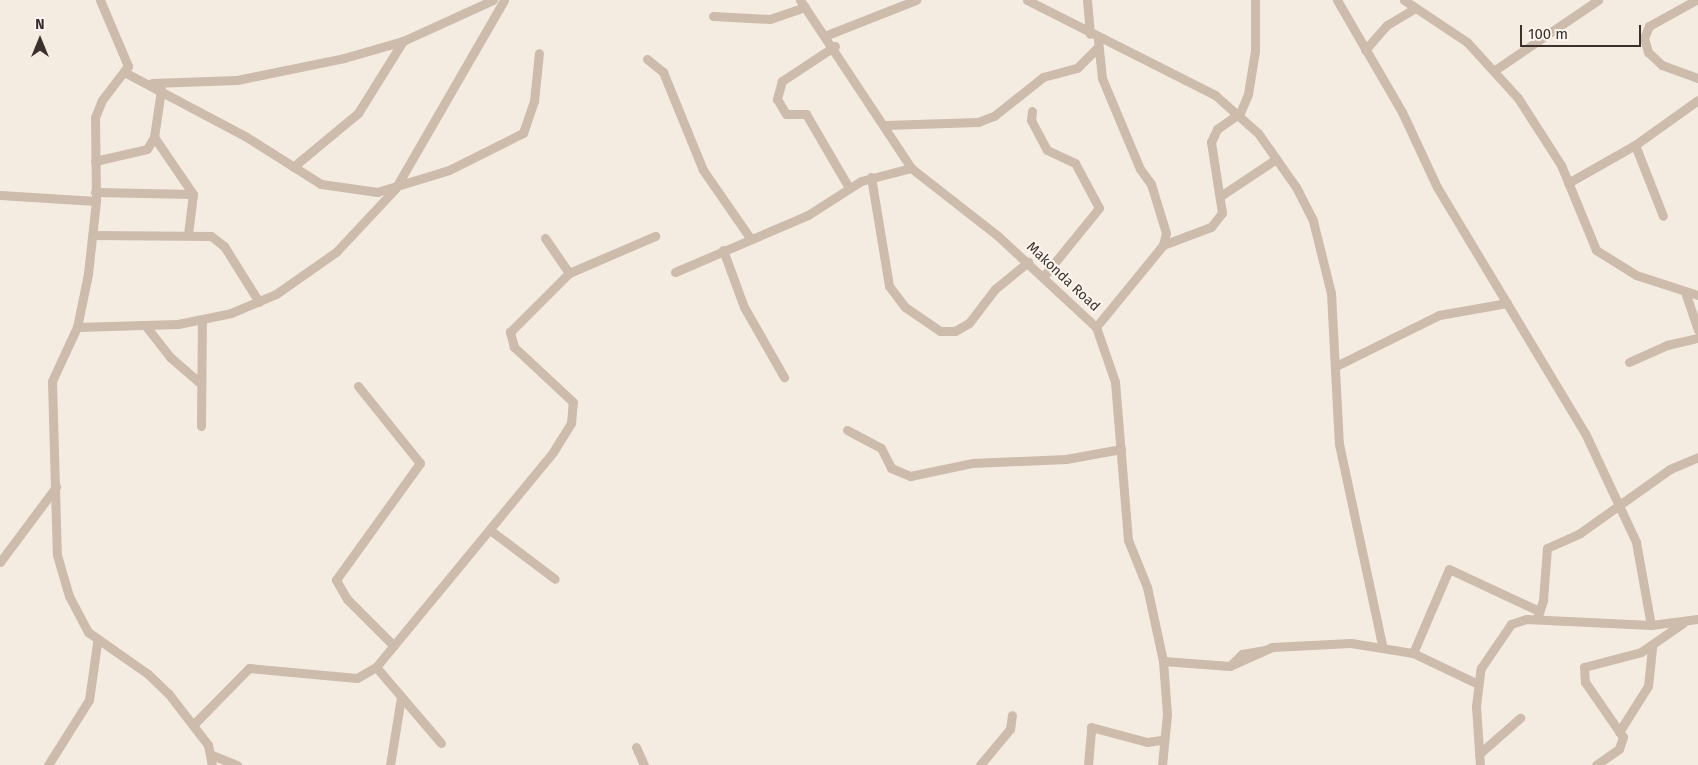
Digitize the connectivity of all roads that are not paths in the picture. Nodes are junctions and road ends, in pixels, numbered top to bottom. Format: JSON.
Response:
{"nodes":[{"id":1,"x":100,"y":0,"type":"edge"},
{"id":2,"x":493,"y":0,"type":"edge"},
{"id":3,"x":504,"y":0,"type":"edge"},
{"id":4,"x":916,"y":0,"type":"edge"},
{"id":5,"x":1027,"y":0,"type":"edge"},
{"id":6,"x":1087,"y":0,"type":"edge"},
{"id":7,"x":1255,"y":0,"type":"edge"},
{"id":8,"x":1337,"y":0,"type":"edge"},
{"id":9,"x":1404,"y":0,"type":"edge"},
{"id":10,"x":1598,"y":0,"type":"edge"},
{"id":11,"x":1696,"y":0,"type":"edge"},
{"id":12,"x":803,"y":3,"type":"edge"},
{"id":13,"x":1415,"y":8,"type":"junction"},
{"id":14,"x":713,"y":16,"type":"dead end"},
{"id":15,"x":1090,"y":34,"type":"junction"},
{"id":16,"x":827,"y":35,"type":"junction"},
{"id":17,"x":403,"y":41,"type":"junction"},
{"id":18,"x":1098,"y":43,"type":"junction"},
{"id":19,"x":834,"y":46,"type":"junction"},
{"id":20,"x":1366,"y":50,"type":"junction"},
{"id":21,"x":539,"y":53,"type":"dead end"},
{"id":22,"x":647,"y":59,"type":"dead end"},
{"id":23,"x":1495,"y":70,"type":"junction"},
{"id":24,"x":126,"y":73,"type":"junction"},
{"id":25,"x":1698,"y":78,"type":"edge"},
{"id":26,"x":149,"y":83,"type":"junction"},
{"id":27,"x":161,"y":90,"type":"junction"},
{"id":28,"x":1698,"y":100,"type":"edge"},
{"id":29,"x":1032,"y":111,"type":"dead end"},
{"id":30,"x":1240,"y":113,"type":"junction"},
{"id":31,"x":885,"y":124,"type":"junction"},
{"id":32,"x":154,"y":137,"type":"junction"},
{"id":33,"x":1634,"y":145,"type":"junction"},
{"id":34,"x":1276,"y":159,"type":"junction"},
{"id":35,"x":95,"y":161,"type":"junction"},
{"id":36,"x":293,"y":167,"type":"junction"},
{"id":37,"x":911,"y":168,"type":"junction"},
{"id":38,"x":871,"y":177,"type":"junction"},
{"id":39,"x":1568,"y":183,"type":"junction"},
{"id":40,"x":849,"y":188,"type":"junction"},
{"id":41,"x":394,"y":189,"type":"junction"},
{"id":42,"x":193,"y":194,"type":"junction"},
{"id":43,"x":0,"y":195,"type":"edge"},
{"id":44,"x":95,"y":196,"type":"junction"},
{"id":45,"x":1222,"y":196,"type":"junction"},
{"id":46,"x":1663,"y":216,"type":"dead end"},
{"id":47,"x":188,"y":234,"type":"junction"},
{"id":48,"x":93,"y":235,"type":"junction"},
{"id":49,"x":655,"y":236,"type":"dead end"},
{"id":50,"x":545,"y":238,"type":"dead end"},
{"id":51,"x":750,"y":238,"type":"junction"},
{"id":52,"x":1163,"y":245,"type":"junction"},
{"id":53,"x":723,"y":250,"type":"junction"},
{"id":54,"x":1028,"y":262,"type":"junction"},
{"id":55,"x":675,"y":272,"type":"dead end"},
{"id":56,"x":569,"y":273,"type":"junction"},
{"id":57,"x":1044,"y":277,"type":"junction"},
{"id":58,"x":1685,"y":292,"type":"junction"},
{"id":59,"x":1698,"y":295,"type":"edge"},
{"id":60,"x":259,"y":302,"type":"junction"},
{"id":61,"x":1507,"y":303,"type":"junction"},
{"id":62,"x":202,"y":321,"type":"junction"},
{"id":63,"x":145,"y":325,"type":"junction"},
{"id":64,"x":77,"y":327,"type":"junction"},
{"id":65,"x":1096,"y":328,"type":"junction"},
{"id":66,"x":1698,"y":330,"type":"edge"},
{"id":67,"x":1698,"y":338,"type":"edge"},
{"id":68,"x":1629,"y":362,"type":"dead end"},
{"id":69,"x":1336,"y":366,"type":"junction"},
{"id":70,"x":784,"y":377,"type":"dead end"},
{"id":71,"x":199,"y":382,"type":"junction"},
{"id":72,"x":358,"y":386,"type":"dead end"},
{"id":73,"x":201,"y":426,"type":"dead end"},
{"id":74,"x":846,"y":430,"type":"dead end"},
{"id":75,"x":1122,"y":449,"type":"junction"},
{"id":76,"x":1698,"y":457,"type":"edge"},
{"id":77,"x":56,"y":488,"type":"junction"},
{"id":78,"x":1620,"y":505,"type":"junction"},
{"id":79,"x":490,"y":530,"type":"junction"},
{"id":80,"x":0,"y":562,"type":"edge"},
{"id":81,"x":555,"y":580,"type":"dead end"},
{"id":82,"x":1538,"y":615,"type":"junction"},
{"id":83,"x":1698,"y":619,"type":"edge"},
{"id":84,"x":1683,"y":623,"type":"junction"},
{"id":85,"x":1651,"y":625,"type":"junction"},
{"id":86,"x":97,"y":642,"type":"junction"},
{"id":87,"x":1382,"y":645,"type":"junction"},
{"id":88,"x":394,"y":646,"type":"junction"},
{"id":89,"x":1652,"y":647,"type":"junction"},
{"id":90,"x":1413,"y":653,"type":"junction"},
{"id":91,"x":1163,"y":661,"type":"junction"},
{"id":92,"x":376,"y":667,"type":"junction"},
{"id":93,"x":1478,"y":684,"type":"junction"},
{"id":94,"x":401,"y":697,"type":"junction"},
{"id":95,"x":1012,"y":715,"type":"dead end"},
{"id":96,"x":1520,"y":718,"type":"dead end"},
{"id":97,"x":194,"y":724,"type":"junction"},
{"id":98,"x":1619,"y":732,"type":"junction"},
{"id":99,"x":1162,"y":740,"type":"junction"},
{"id":100,"x":441,"y":744,"type":"dead end"},
{"id":101,"x":636,"y":747,"type":"dead end"},
{"id":102,"x":1479,"y":754,"type":"junction"},
{"id":103,"x":212,"y":755,"type":"junction"},
{"id":104,"x":48,"y":765,"type":"edge"},
{"id":105,"x":212,"y":765,"type":"edge"},
{"id":106,"x":237,"y":765,"type":"edge"},
{"id":107,"x":390,"y":765,"type":"edge"},
{"id":108,"x":644,"y":765,"type":"edge"},
{"id":109,"x":980,"y":765,"type":"edge"},
{"id":110,"x":1088,"y":765,"type":"edge"},
{"id":111,"x":1162,"y":765,"type":"edge"},
{"id":112,"x":1480,"y":765,"type":"edge"},
{"id":113,"x":1596,"y":765,"type":"edge"}],
"edges":[{"from":1,"to":24,"type":"street"},
{"from":2,"to":17,"type":"street"},
{"from":3,"to":41,"type":"street"},
{"from":4,"to":16,"type":"street"},
{"from":5,"to":15,"type":"street"},
{"from":6,"to":15,"type":"street"},
{"from":7,"to":30,"type":"street"},
{"from":8,"to":20,"type":"street"},
{"from":9,"to":13,"type":"street"},
{"from":10,"to":23,"type":"street"},
{"from":11,"to":25,"type":"street"},
{"from":12,"to":14,"type":"street"},
{"from":12,"to":16,"type":"street","name":"Makonda Road"},
{"from":13,"to":20,"type":"street"},
{"from":13,"to":23,"type":"street"},
{"from":15,"to":18,"type":"street"},
{"from":16,"to":19,"type":"street","name":"Makonda Road"},
{"from":17,"to":26,"type":"street"},
{"from":17,"to":36,"type":"street"},
{"from":18,"to":30,"type":"street"},
{"from":18,"to":31,"type":"street"},
{"from":18,"to":52,"type":"street"},
{"from":19,"to":31,"type":"street","name":"Makonda Road"},
{"from":19,"to":40,"type":"street"},
{"from":20,"to":61,"type":"street"},
{"from":21,"to":41,"type":"street"},
{"from":22,"to":51,"type":"street"},
{"from":23,"to":39,"type":"street"},
{"from":24,"to":26,"type":"street"},
{"from":24,"to":35,"type":"street"},
{"from":26,"to":27,"type":"street"},
{"from":27,"to":32,"type":"street"},
{"from":27,"to":36,"type":"street"},
{"from":28,"to":33,"type":"street"},
{"from":29,"to":57,"type":"street"},
{"from":30,"to":34,"type":"street"},
{"from":30,"to":45,"type":"street"},
{"from":31,"to":37,"type":"street","name":"Makonda Road"},
{"from":32,"to":35,"type":"street"},
{"from":32,"to":42,"type":"street"},
{"from":33,"to":39,"type":"street"},
{"from":33,"to":46,"type":"street"},
{"from":34,"to":45,"type":"street"},
{"from":34,"to":69,"type":"street"},
{"from":35,"to":44,"type":"street"},
{"from":36,"to":41,"type":"street"},
{"from":37,"to":38,"type":"street"},
{"from":37,"to":54,"type":"street","name":"Makonda Road"},
{"from":38,"to":40,"type":"street"},
{"from":38,"to":54,"type":"street"},
{"from":39,"to":58,"type":"street"},
{"from":40,"to":51,"type":"street"},
{"from":41,"to":60,"type":"street"},
{"from":42,"to":44,"type":"street"},
{"from":42,"to":47,"type":"street"},
{"from":43,"to":44,"type":"street"},
{"from":44,"to":48,"type":"street"},
{"from":45,"to":52,"type":"street"},
{"from":47,"to":48,"type":"street"},
{"from":47,"to":60,"type":"street"},
{"from":48,"to":64,"type":"street"},
{"from":49,"to":56,"type":"street"},
{"from":50,"to":56,"type":"street"},
{"from":51,"to":53,"type":"street"},
{"from":52,"to":65,"type":"street"},
{"from":53,"to":55,"type":"street"},
{"from":53,"to":70,"type":"street"},
{"from":54,"to":57,"type":"street","name":"Makonda Road"},
{"from":56,"to":79,"type":"street"},
{"from":57,"to":65,"type":"street","name":"Makonda Road"},
{"from":58,"to":59,"type":"street"},
{"from":58,"to":66,"type":"street"},
{"from":60,"to":62,"type":"street"},
{"from":61,"to":69,"type":"street"},
{"from":61,"to":78,"type":"street"},
{"from":62,"to":63,"type":"street"},
{"from":62,"to":71,"type":"street"},
{"from":63,"to":64,"type":"street"},
{"from":63,"to":71,"type":"street"},
{"from":64,"to":77,"type":"street"},
{"from":65,"to":75,"type":"street","name":"Makonda Road"},
{"from":67,"to":68,"type":"street"},
{"from":69,"to":87,"type":"street"},
{"from":71,"to":73,"type":"street"},
{"from":72,"to":88,"type":"street"},
{"from":74,"to":75,"type":"street"},
{"from":75,"to":91,"type":"street","name":"Makonda Road"},
{"from":76,"to":78,"type":"street"},
{"from":77,"to":80,"type":"street"},
{"from":77,"to":86,"type":"street"},
{"from":78,"to":82,"type":"street"},
{"from":78,"to":85,"type":"street"},
{"from":79,"to":81,"type":"street"},
{"from":79,"to":88,"type":"street"},
{"from":82,"to":85,"type":"street"},
{"from":82,"to":90,"type":"street"},
{"from":82,"to":93,"type":"street"},
{"from":83,"to":84,"type":"street"},
{"from":84,"to":85,"type":"street"},
{"from":84,"to":89,"type":"street"},
{"from":86,"to":97,"type":"street"},
{"from":86,"to":104,"type":"street"},
{"from":87,"to":90,"type":"street"},
{"from":87,"to":91,"type":"street"},
{"from":88,"to":92,"type":"street"},
{"from":89,"to":98,"type":"street"},
{"from":89,"to":98,"type":"street"},
{"from":90,"to":93,"type":"street"},
{"from":91,"to":99,"type":"street","name":"Makonda Road"},
{"from":92,"to":94,"type":"street"},
{"from":92,"to":97,"type":"street"},
{"from":93,"to":102,"type":"street"},
{"from":94,"to":100,"type":"street"},
{"from":94,"to":107,"type":"street"},
{"from":95,"to":109,"type":"street"},
{"from":96,"to":102,"type":"street"},
{"from":97,"to":103,"type":"street"},
{"from":98,"to":113,"type":"street"},
{"from":99,"to":110,"type":"street"},
{"from":99,"to":111,"type":"street","name":"Makonda Road"},
{"from":101,"to":108,"type":"street"},
{"from":102,"to":112,"type":"street"},
{"from":103,"to":105,"type":"street"},
{"from":103,"to":106,"type":"street"}]}
